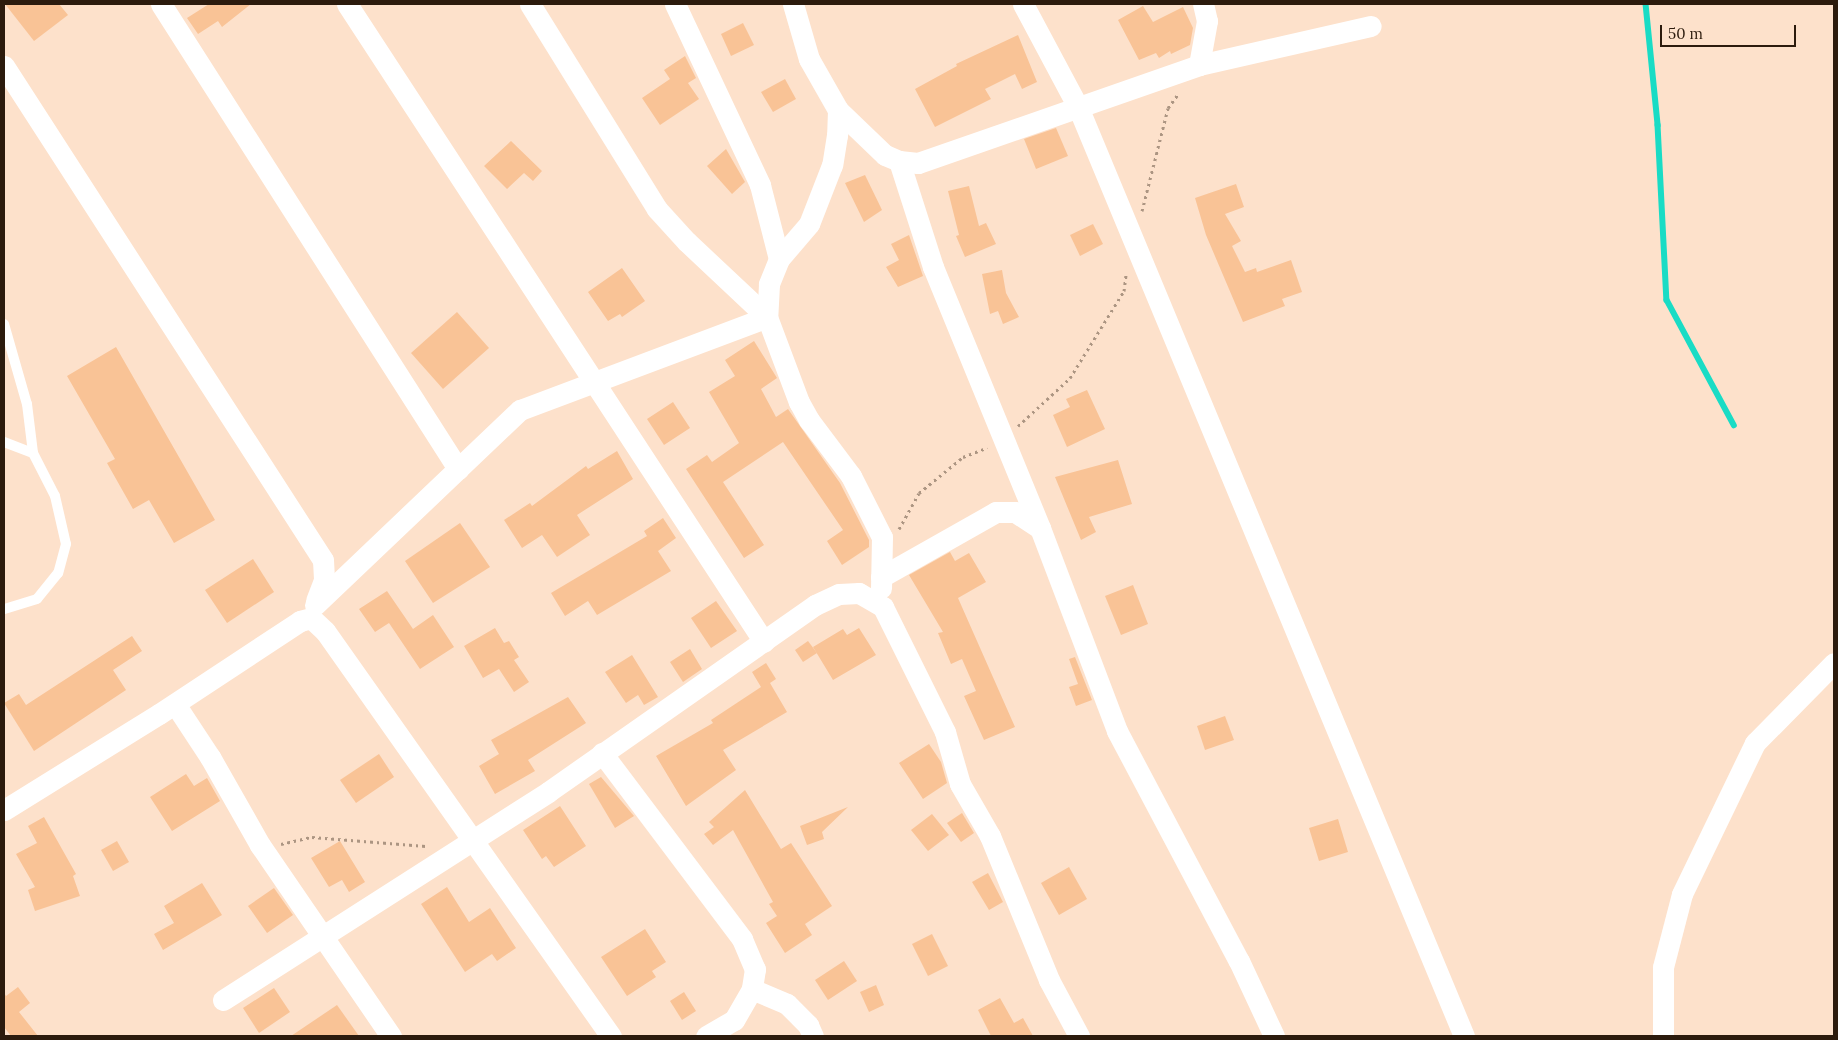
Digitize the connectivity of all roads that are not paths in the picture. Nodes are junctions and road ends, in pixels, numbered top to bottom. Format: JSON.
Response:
{"nodes":[{"id":1,"x":161,"y":4,"type":"edge"},
{"id":2,"x":347,"y":4,"type":"edge"},
{"id":3,"x":530,"y":4,"type":"edge"},
{"id":4,"x":675,"y":4,"type":"edge"},
{"id":5,"x":793,"y":4,"type":"edge"},
{"id":6,"x":1023,"y":4,"type":"edge"},
{"id":7,"x":1203,"y":4,"type":"edge"},
{"id":8,"x":1372,"y":26,"type":"dead end"},
{"id":9,"x":1199,"y":65,"type":"junction"},
{"id":10,"x":4,"y":66,"type":"edge"},
{"id":11,"x":1078,"y":107,"type":"junction"},
{"id":12,"x":838,"y":110,"type":"junction"},
{"id":13,"x":899,"y":161,"type":"junction"},
{"id":14,"x":779,"y":259,"type":"junction"},
{"id":15,"x":767,"y":317,"type":"junction"},
{"id":16,"x":4,"y":324,"type":"edge"},
{"id":17,"x":596,"y":382,"type":"junction"},
{"id":18,"x":4,"y":442,"type":"edge"},
{"id":19,"x":33,"y":453,"type":"junction"},
{"id":20,"x":458,"y":469,"type":"junction"},
{"id":21,"x":1040,"y":528,"type":"junction"},
{"id":22,"x":881,"y":577,"type":"junction"},
{"id":23,"x":883,"y":607,"type":"junction"},
{"id":24,"x":4,"y":609,"type":"edge"},
{"id":25,"x":313,"y":612,"type":"junction"},
{"id":26,"x":764,"y":642,"type":"junction"},
{"id":27,"x":1834,"y":663,"type":"edge"},
{"id":28,"x":175,"y":704,"type":"junction"},
{"id":29,"x":602,"y":753,"type":"junction"},
{"id":30,"x":4,"y":810,"type":"edge"},
{"id":31,"x":472,"y":842,"type":"junction"},
{"id":32,"x":321,"y":937,"type":"junction"},
{"id":33,"x":752,"y":990,"type":"junction"},
{"id":34,"x":223,"y":1000,"type":"dead end"},
{"id":35,"x":391,"y":1036,"type":"edge"},
{"id":36,"x":611,"y":1036,"type":"edge"},
{"id":37,"x":706,"y":1036,"type":"edge"},
{"id":38,"x":813,"y":1036,"type":"edge"},
{"id":39,"x":1079,"y":1036,"type":"edge"},
{"id":40,"x":1274,"y":1036,"type":"edge"},
{"id":41,"x":1464,"y":1036,"type":"edge"},
{"id":42,"x":1663,"y":1036,"type":"edge"}],
"edges":[{"from":1,"to":20,"type":"street"},
{"from":2,"to":17,"type":"street"},
{"from":3,"to":15,"type":"street"},
{"from":4,"to":14,"type":"street"},
{"from":5,"to":12,"type":"street"},
{"from":6,"to":11,"type":"street"},
{"from":7,"to":9,"type":"street"},
{"from":8,"to":9,"type":"street"},
{"from":9,"to":11,"type":"street"},
{"from":10,"to":25,"type":"street"},
{"from":11,"to":13,"type":"street"},
{"from":11,"to":41,"type":"street"},
{"from":12,"to":13,"type":"street"},
{"from":12,"to":14,"type":"street"},
{"from":13,"to":21,"type":"street"},
{"from":14,"to":15,"type":"street"},
{"from":15,"to":17,"type":"street"},
{"from":15,"to":22,"type":"street"},
{"from":16,"to":19,"type":"lane"},
{"from":17,"to":20,"type":"street"},
{"from":17,"to":26,"type":"street"},
{"from":18,"to":19,"type":"lane"},
{"from":19,"to":24,"type":"lane"},
{"from":20,"to":25,"type":"street"},
{"from":21,"to":22,"type":"street"},
{"from":21,"to":40,"type":"street"},
{"from":22,"to":23,"type":"street"},
{"from":23,"to":26,"type":"street"},
{"from":23,"to":39,"type":"street"},
{"from":25,"to":28,"type":"street"},
{"from":25,"to":31,"type":"street"},
{"from":26,"to":29,"type":"street"},
{"from":27,"to":42,"type":"street"},
{"from":28,"to":30,"type":"street"},
{"from":28,"to":32,"type":"street"},
{"from":29,"to":31,"type":"street"},
{"from":29,"to":33,"type":"street"},
{"from":31,"to":32,"type":"street"},
{"from":31,"to":36,"type":"street"},
{"from":32,"to":34,"type":"street"},
{"from":32,"to":35,"type":"street"},
{"from":33,"to":37,"type":"street"},
{"from":33,"to":38,"type":"street"}]}
